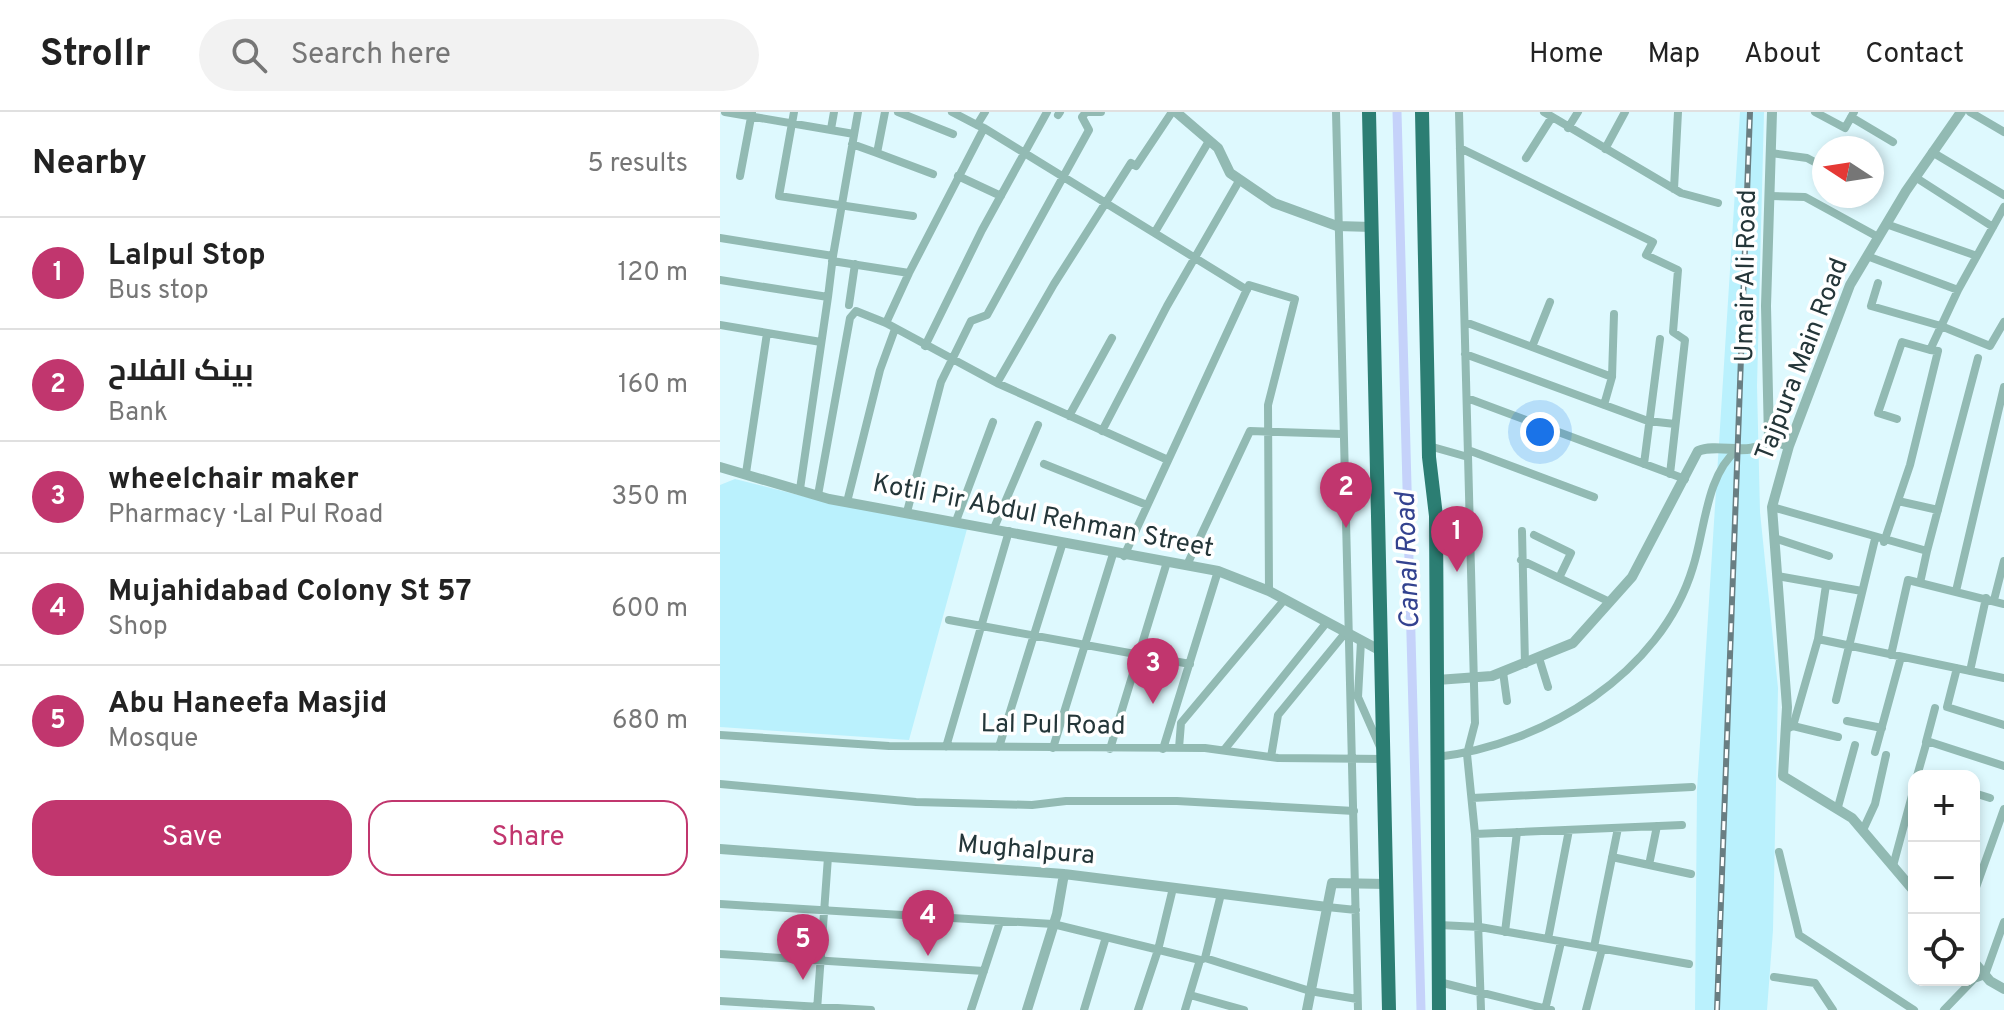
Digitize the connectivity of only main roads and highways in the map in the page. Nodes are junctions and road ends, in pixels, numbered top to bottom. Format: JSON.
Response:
{"nodes":[{"id":1,"x":1369,"y":112,"type":"edge"},
{"id":2,"x":1422,"y":112,"type":"edge"},
{"id":3,"x":1389,"y":1010,"type":"edge"},
{"id":4,"x":1439,"y":1010,"type":"edge"}],
"edges":[{"from":1,"to":3,"type":"highway"},
{"from":2,"to":4,"type":"highway"}]}
